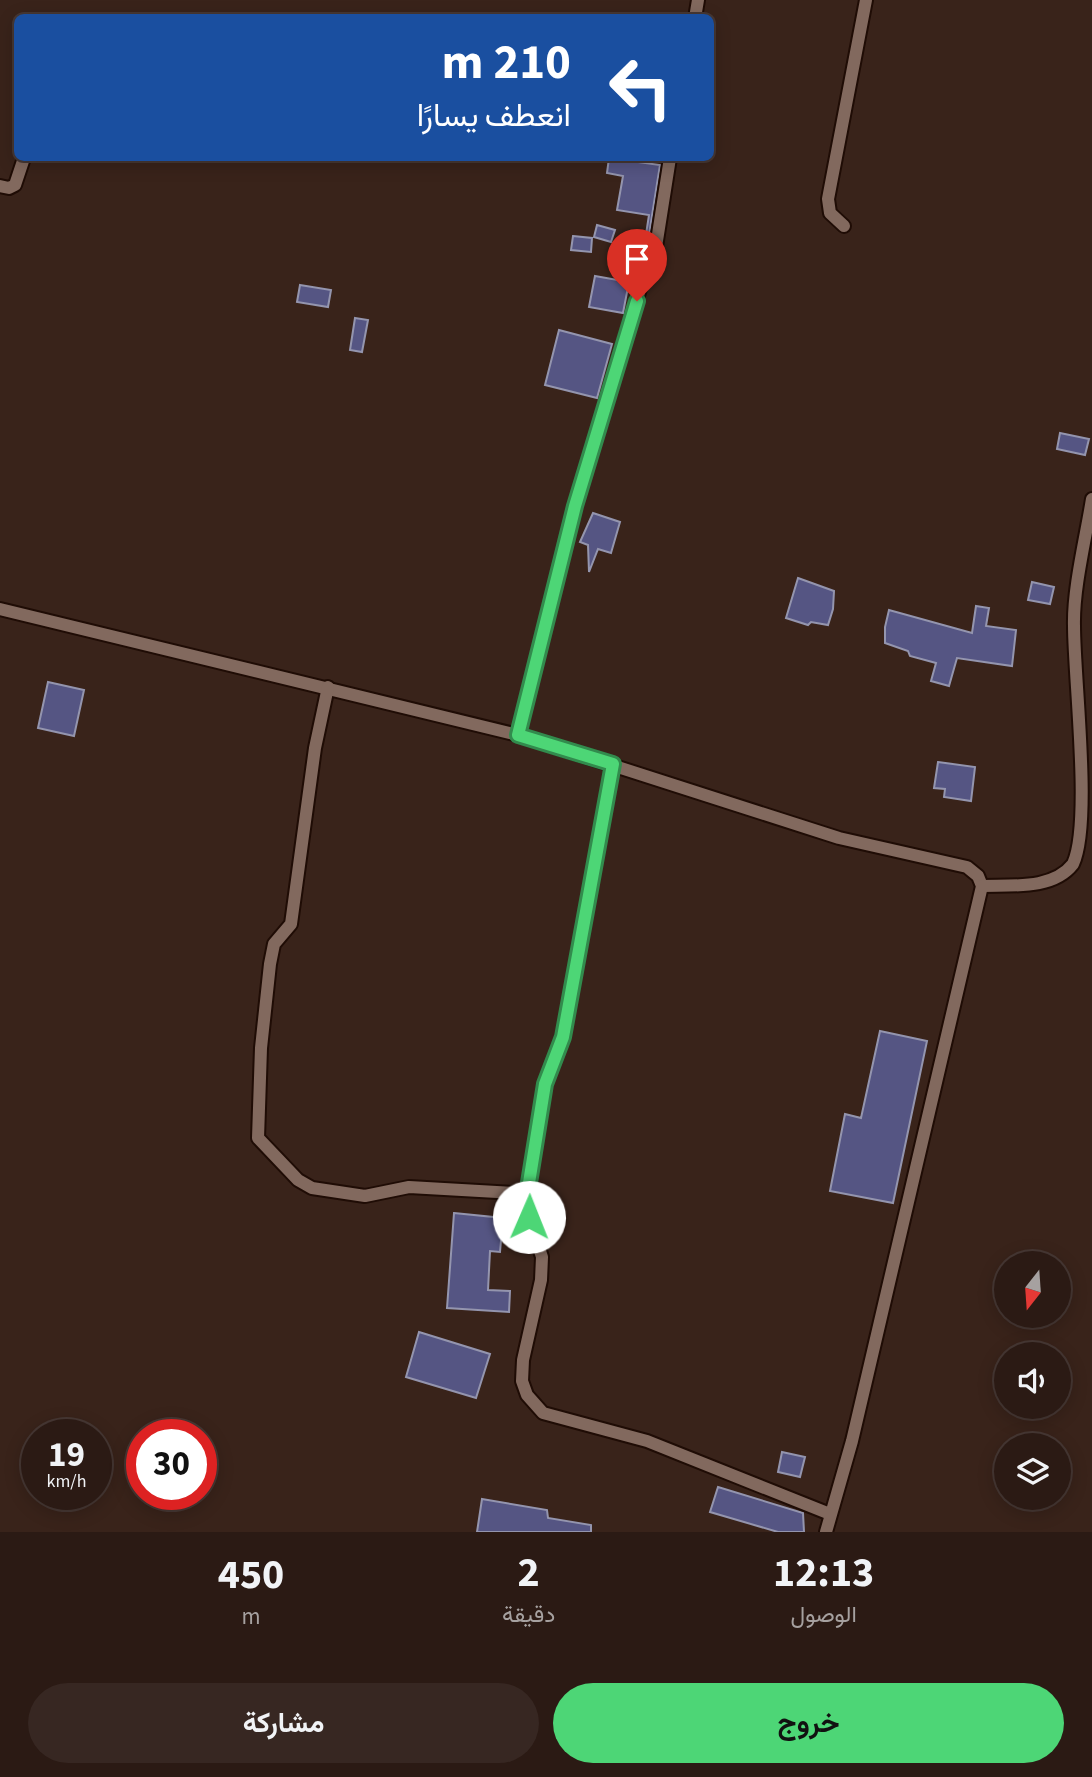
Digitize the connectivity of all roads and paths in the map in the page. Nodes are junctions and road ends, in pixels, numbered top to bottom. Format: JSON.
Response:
{"nodes":[{"id":1,"x":866,"y":0,"type":"edge"},
{"id":2,"x":23,"y":161,"type":"edge"},
{"id":3,"x":670,"y":161,"type":"edge"},
{"id":4,"x":0,"y":186,"type":"edge"},
{"id":5,"x":844,"y":226,"type":"dead end"},
{"id":6,"x":1092,"y":499,"type":"edge"},
{"id":7,"x":0,"y":608,"type":"edge"},
{"id":8,"x":328,"y":687,"type":"junction"},
{"id":9,"x":518,"y":735,"type":"junction"},
{"id":10,"x":613,"y":764,"type":"junction"},
{"id":11,"x":1092,"y":846,"type":"edge"},
{"id":12,"x":1079,"y":851,"type":"junction"},
{"id":13,"x":982,"y":886,"type":"junction"},
{"id":14,"x":528,"y":1189,"type":"junction"},
{"id":15,"x":830,"y":1514,"type":"junction"},
{"id":16,"x":826,"y":1532,"type":"edge"}],
"edges":[{"from":1,"to":5,"type":"street"},
{"from":2,"to":4,"type":"street"},
{"from":3,"to":9,"type":"street"},
{"from":6,"to":12,"type":"street"},
{"from":7,"to":8,"type":"street"},
{"from":8,"to":9,"type":"street"},
{"from":8,"to":14,"type":"street"},
{"from":9,"to":10,"type":"street"},
{"from":10,"to":13,"type":"street"},
{"from":10,"to":14,"type":"street"},
{"from":11,"to":12,"type":"street"},
{"from":12,"to":13,"type":"street"},
{"from":13,"to":15,"type":"street"},
{"from":14,"to":15,"type":"street"},
{"from":15,"to":16,"type":"street"}]}
